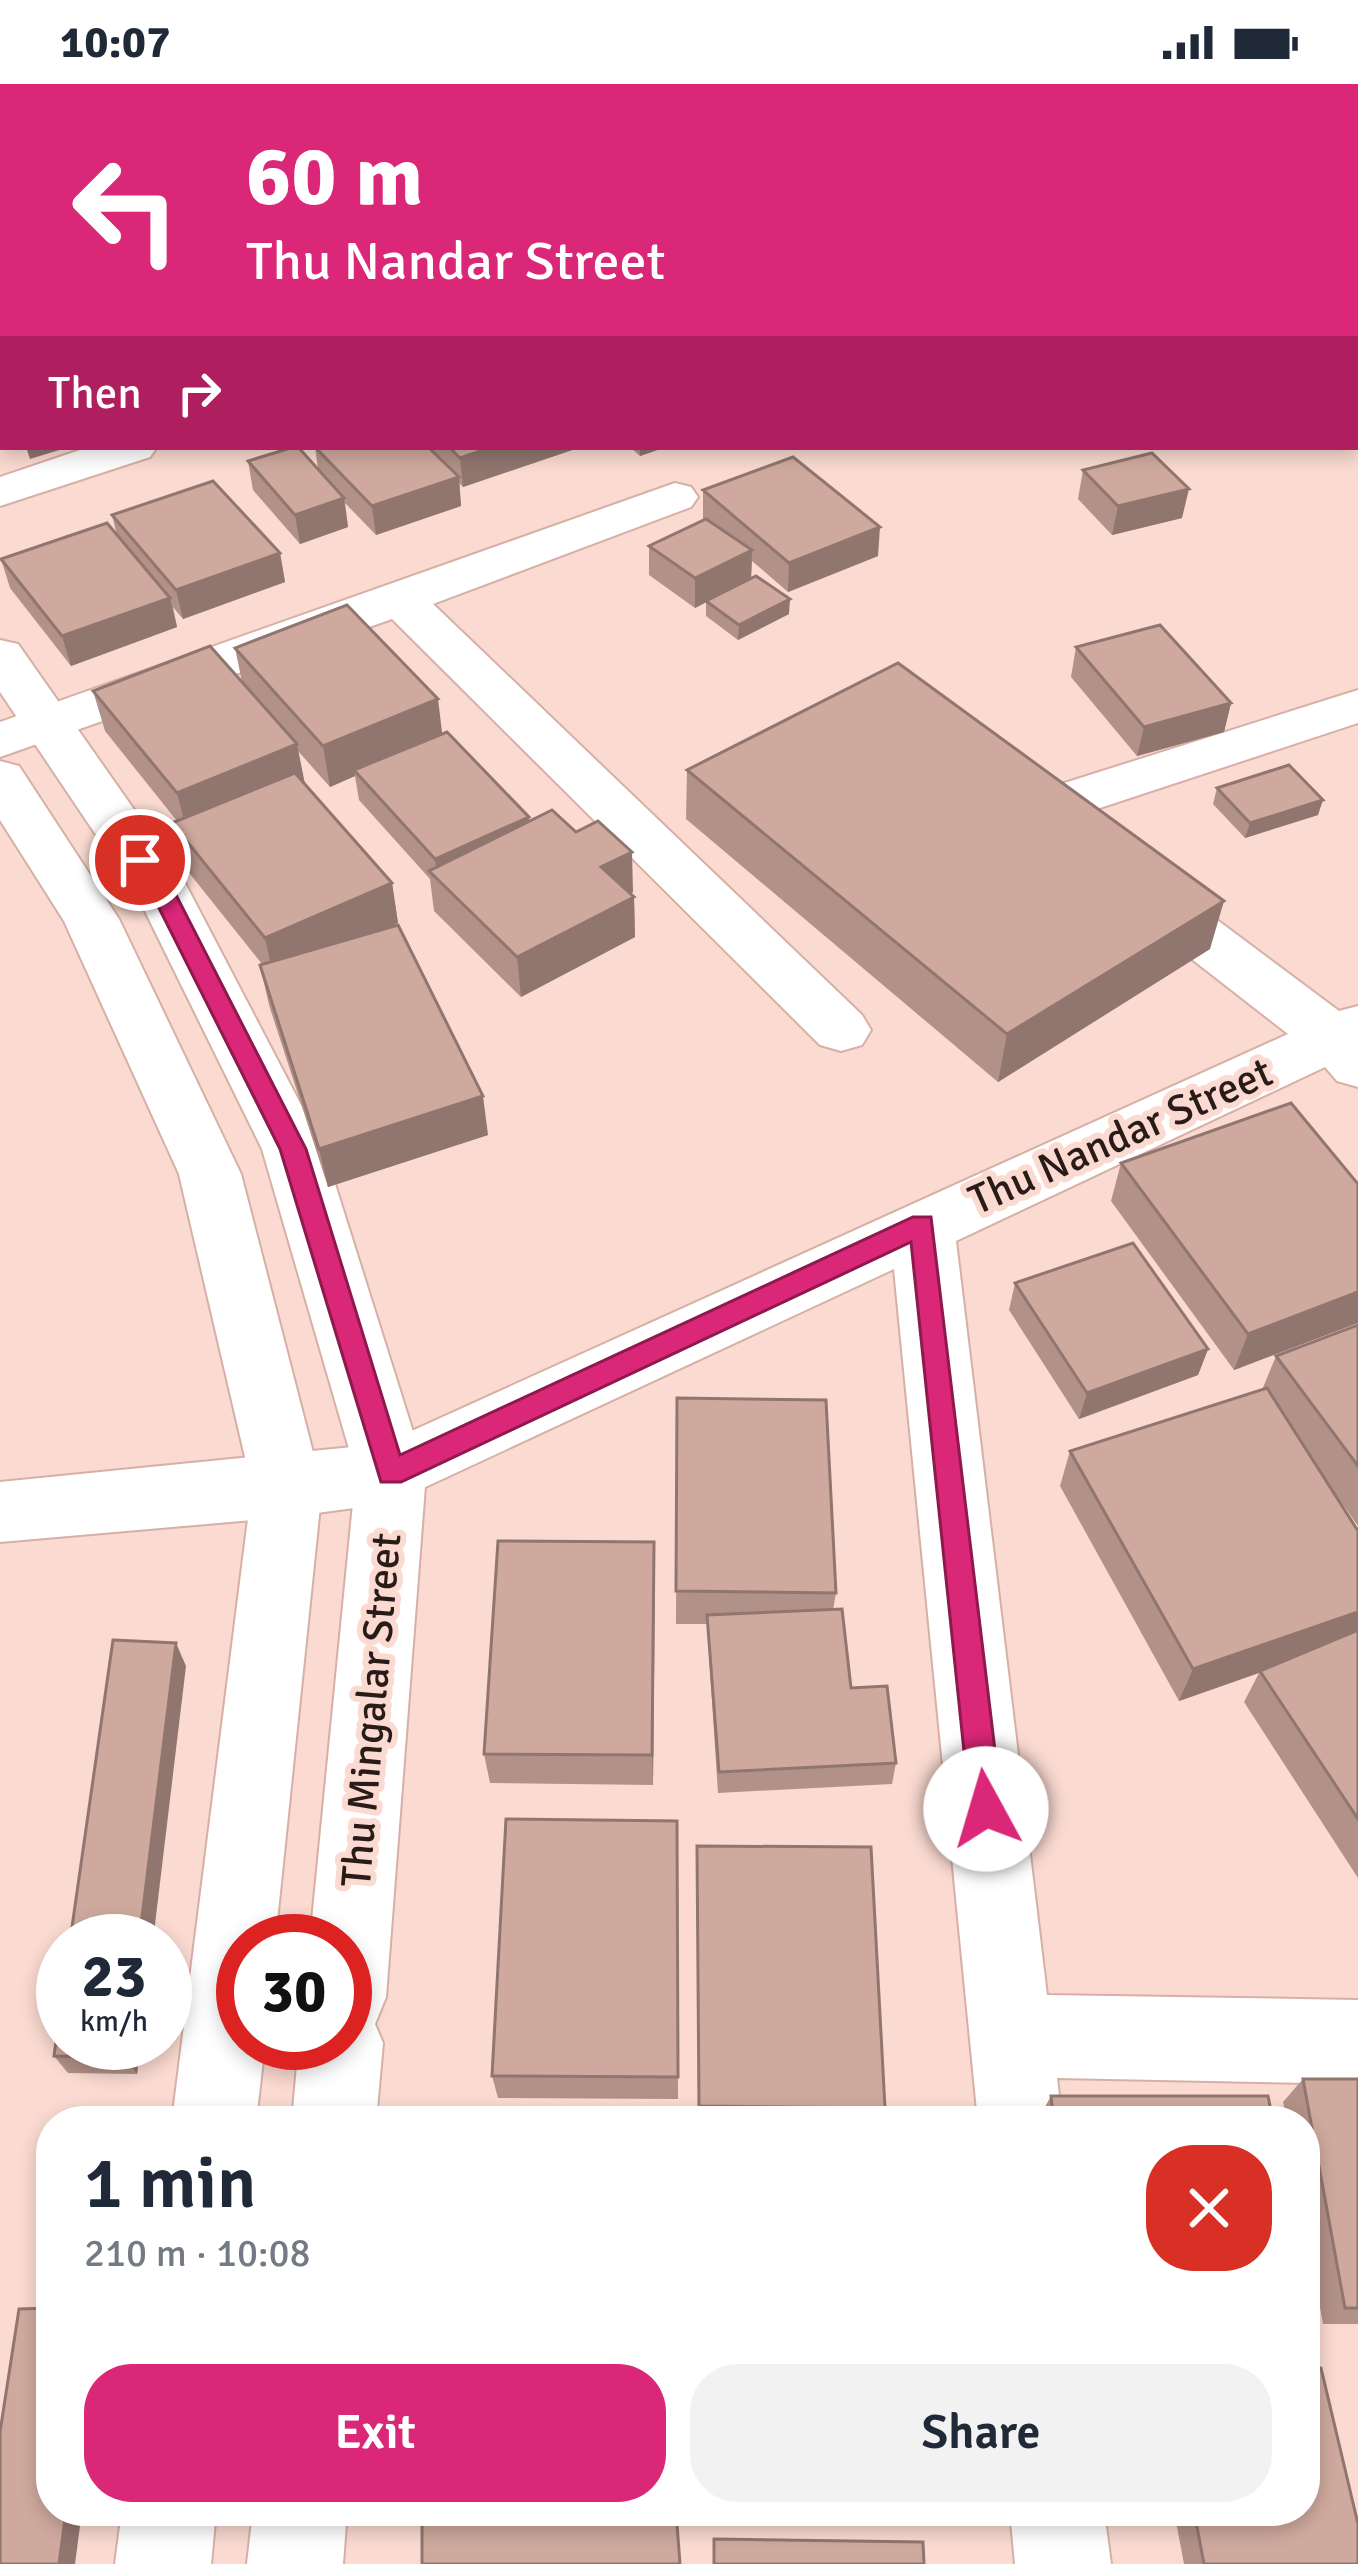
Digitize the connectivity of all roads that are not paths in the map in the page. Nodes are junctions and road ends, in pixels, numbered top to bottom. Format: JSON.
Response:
{"nodes":[{"id":1,"x":125,"y":450,"type":"edge"},
{"id":2,"x":0,"y":492,"type":"edge"},
{"id":3,"x":676,"y":497,"type":"dead end"},
{"id":4,"x":400,"y":600,"type":"junction"},
{"id":5,"x":0,"y":655,"type":"edge"},
{"id":6,"x":1358,"y":706,"type":"edge"},
{"id":7,"x":23,"y":731,"type":"edge"},
{"id":8,"x":0,"y":778,"type":"edge"},
{"id":9,"x":164,"y":893,"type":"junction"},
{"id":10,"x":92,"y":919,"type":"junction"},
{"id":11,"x":841,"y":1030,"type":"dead end"},
{"id":12,"x":1350,"y":1044,"type":"edge"},
{"id":13,"x":250,"y":1066,"type":"junction"},
{"id":14,"x":170,"y":1086,"type":"junction"},
{"id":15,"x":922,"y":1225,"type":"junction"},
{"id":16,"x":391,"y":1473,"type":"junction"},
{"id":17,"x":286,"y":1487,"type":"junction"},
{"id":18,"x":0,"y":1512,"type":"edge"},
{"id":19,"x":352,"y":1914,"type":"edge"},
{"id":20,"x":1011,"y":2036,"type":"junction"},
{"id":21,"x":1358,"y":2042,"type":"edge"},
{"id":22,"x":339,"y":2070,"type":"edge"},
{"id":23,"x":216,"y":2106,"type":"edge"},
{"id":24,"x":335,"y":2106,"type":"edge"},
{"id":25,"x":1018,"y":2106,"type":"edge"},
{"id":26,"x":167,"y":2526,"type":"edge"},
{"id":27,"x":299,"y":2526,"type":"edge"},
{"id":28,"x":1059,"y":2526,"type":"edge"},
{"id":29,"x":163,"y":2564,"type":"edge"},
{"id":30,"x":295,"y":2564,"type":"edge"},
{"id":31,"x":1063,"y":2564,"type":"edge"}],
"edges":[{"from":1,"to":2,"type":"street"},
{"from":3,"to":4,"type":"street"},
{"from":4,"to":7,"type":"street"},
{"from":4,"to":11,"type":"street"},
{"from":5,"to":7,"type":"street","name":"Thu Mingalar Street"},
{"from":6,"to":12,"type":"street"},
{"from":7,"to":9,"type":"street","name":"Thu Mingalar Street"},
{"from":8,"to":10,"type":"street"},
{"from":9,"to":10,"type":"street"},
{"from":9,"to":13,"type":"street","name":"Thu Mingalar Street"},
{"from":10,"to":14,"type":"street"},
{"from":12,"to":15,"type":"street","name":"Thu Nandar Street"},
{"from":13,"to":14,"type":"street"},
{"from":13,"to":16,"type":"street","name":"Thu Mingalar Street"},
{"from":14,"to":17,"type":"street"},
{"from":15,"to":16,"type":"street","name":"Thu Nandar Street"},
{"from":15,"to":20,"type":"street"},
{"from":16,"to":17,"type":"street","name":"Thu Nandar Street"},
{"from":16,"to":19,"type":"street","name":"Thu Mingalar Street"},
{"from":17,"to":18,"type":"street","name":"Thu Nandar Street"},
{"from":17,"to":23,"type":"street"},
{"from":20,"to":21,"type":"street"},
{"from":20,"to":25,"type":"street"},
{"from":22,"to":24,"type":"street"},
{"from":26,"to":29,"type":"street"},
{"from":27,"to":30,"type":"street"},
{"from":28,"to":31,"type":"street"}]}
